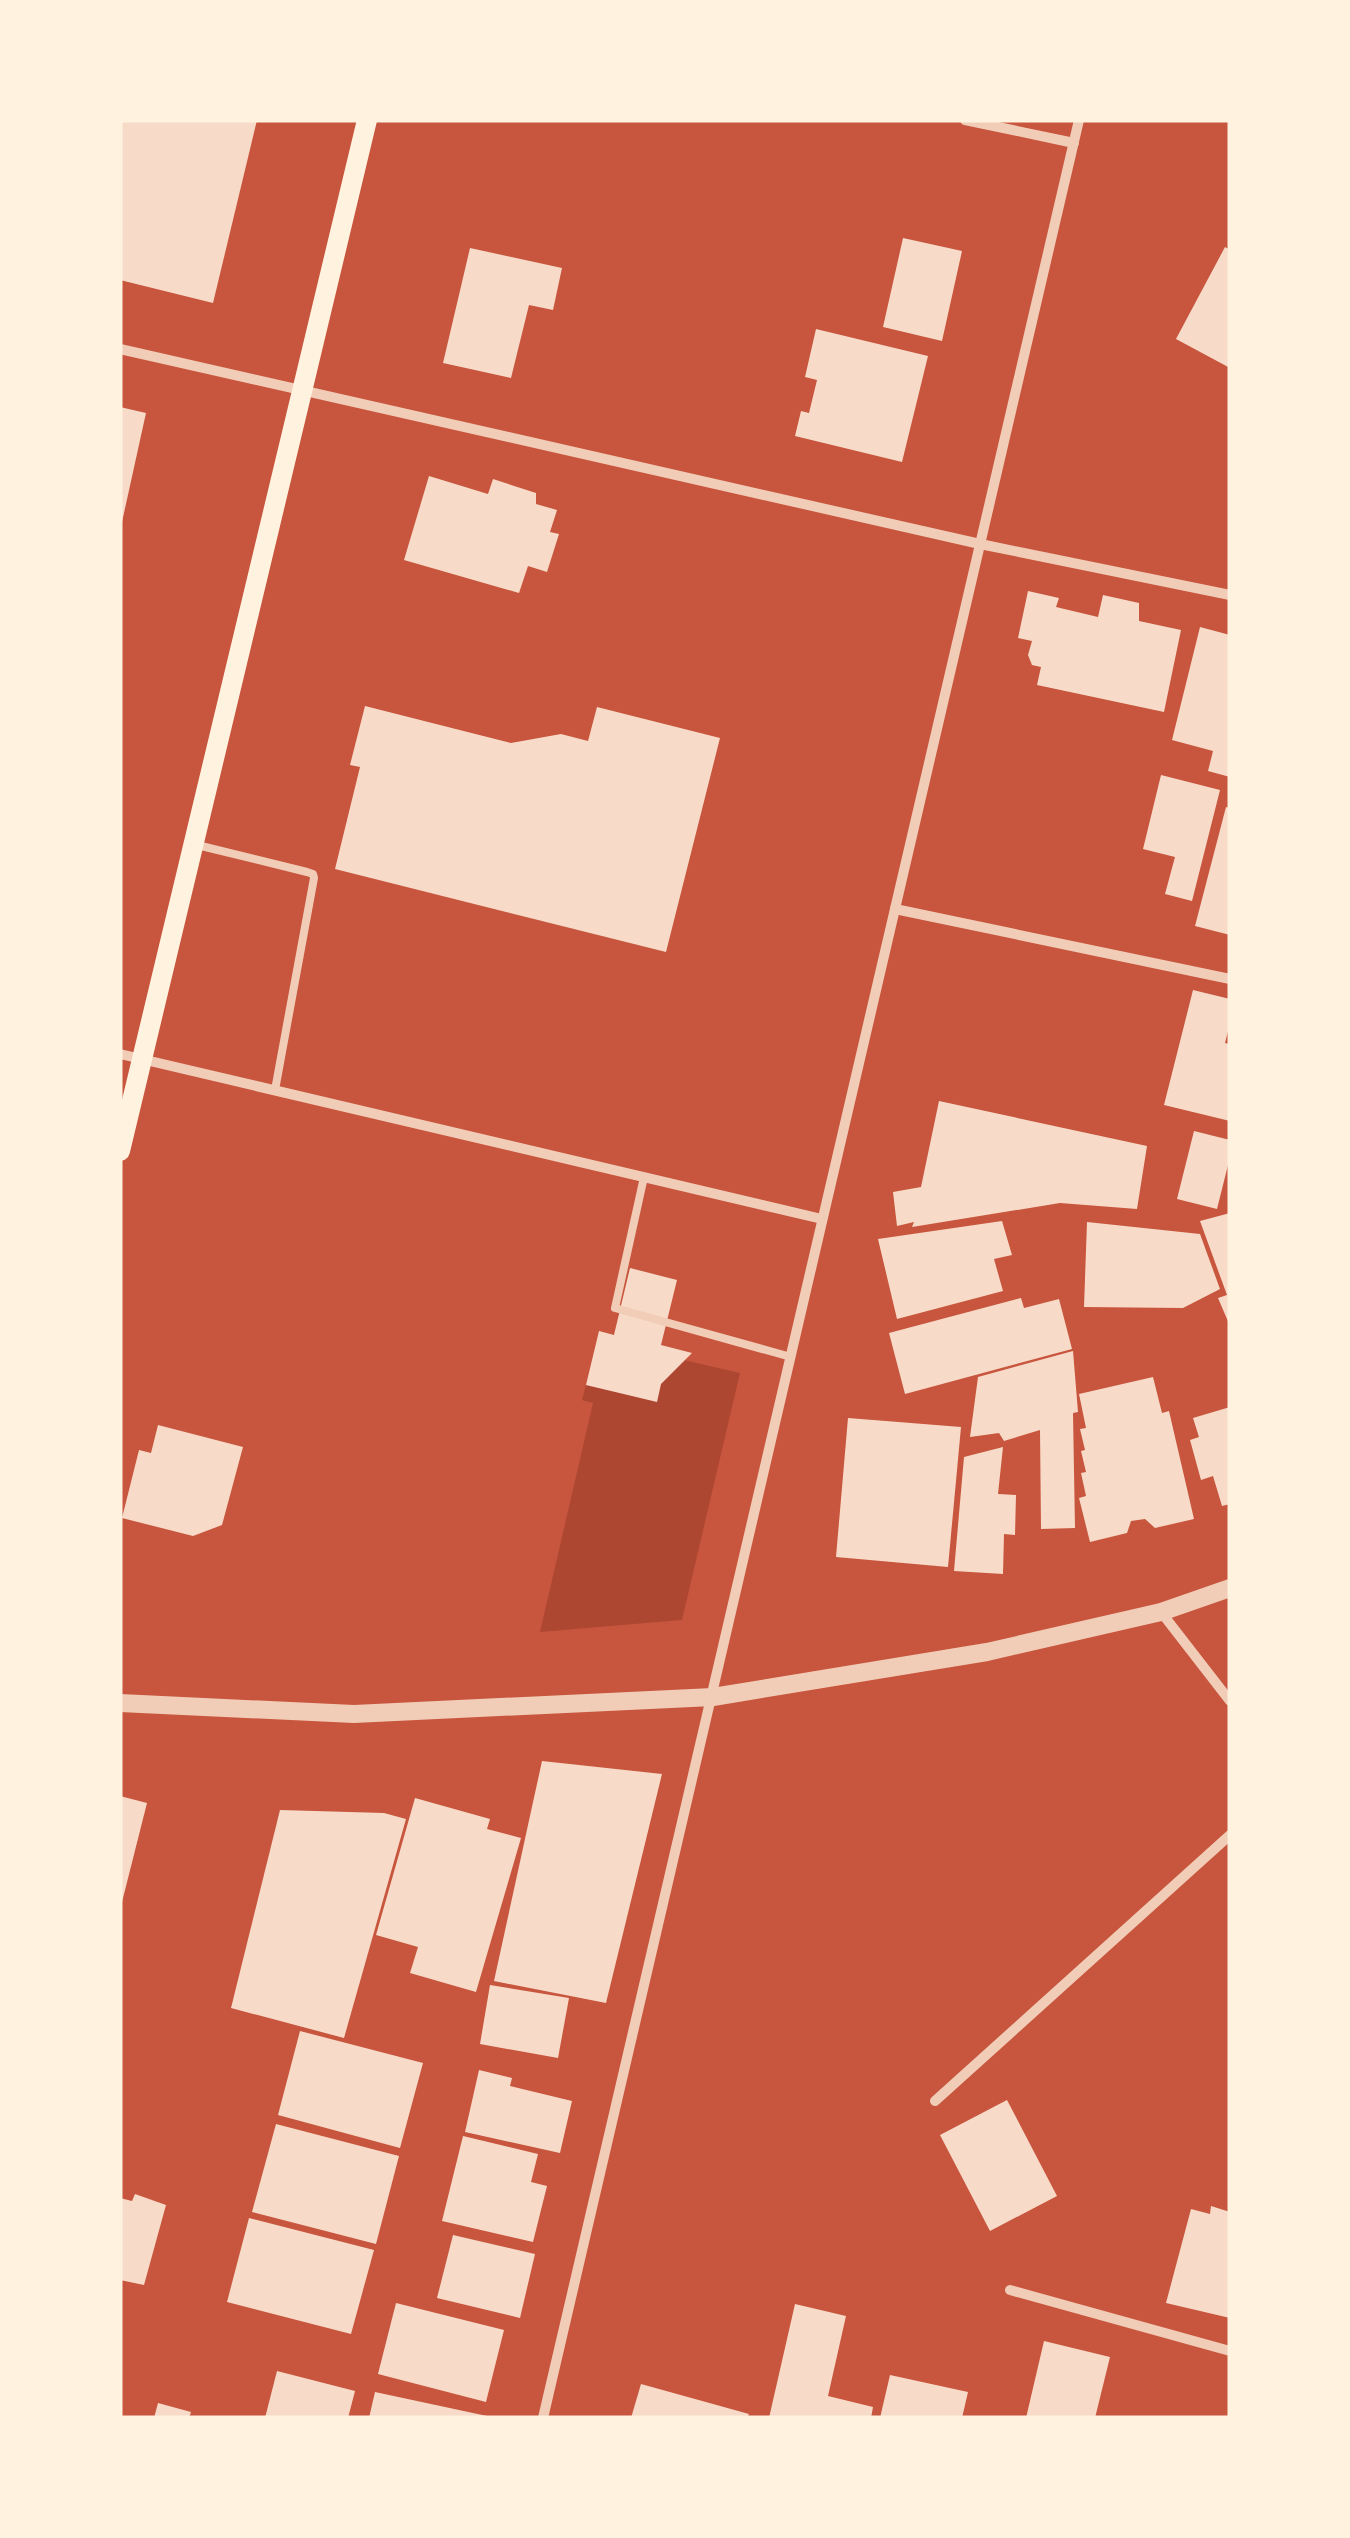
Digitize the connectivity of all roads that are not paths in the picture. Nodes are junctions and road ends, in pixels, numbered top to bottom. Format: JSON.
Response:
{"nodes":[{"id":1,"x":368,"y":120,"type":"edge"},
{"id":2,"x":965,"y":120,"type":"edge"},
{"id":3,"x":1079,"y":120,"type":"edge"},
{"id":4,"x":1074,"y":142,"type":"junction"},
{"id":5,"x":120,"y":349,"type":"edge"},
{"id":6,"x":302,"y":390,"type":"junction"},
{"id":7,"x":980,"y":544,"type":"junction"},
{"id":8,"x":1230,"y":595,"type":"edge"},
{"id":9,"x":193,"y":844,"type":"junction"},
{"id":10,"x":895,"y":909,"type":"junction"},
{"id":11,"x":1230,"y":979,"type":"edge"},
{"id":12,"x":120,"y":1054,"type":"edge"},
{"id":13,"x":142,"y":1059,"type":"junction"},
{"id":14,"x":275,"y":1090,"type":"junction"},
{"id":15,"x":120,"y":1151,"type":"edge"},
{"id":16,"x":644,"y":1177,"type":"junction"},
{"id":17,"x":822,"y":1219,"type":"junction"},
{"id":18,"x":791,"y":1356,"type":"junction"},
{"id":19,"x":1230,"y":1588,"type":"edge"},
{"id":20,"x":1161,"y":1612,"type":"junction"},
{"id":21,"x":713,"y":1696,"type":"junction"},
{"id":22,"x":1230,"y":1701,"type":"edge"},
{"id":23,"x":120,"y":1703,"type":"edge"},
{"id":24,"x":1230,"y":1835,"type":"edge"},
{"id":25,"x":935,"y":2101,"type":"dead end"},
{"id":26,"x":1010,"y":2290,"type":"dead end"},
{"id":27,"x":1230,"y":2351,"type":"edge"},
{"id":28,"x":543,"y":2418,"type":"edge"}],
"edges":[{"from":1,"to":6,"type":"main road"},
{"from":2,"to":4,"type":"street"},
{"from":3,"to":4,"type":"street"},
{"from":4,"to":7,"type":"street"},
{"from":5,"to":6,"type":"street"},
{"from":6,"to":7,"type":"street"},
{"from":6,"to":9,"type":"main road"},
{"from":7,"to":8,"type":"street"},
{"from":7,"to":10,"type":"street"},
{"from":9,"to":13,"type":"main road"},
{"from":9,"to":14,"type":"lane"},
{"from":10,"to":11,"type":"street"},
{"from":10,"to":17,"type":"street"},
{"from":12,"to":13,"type":"street"},
{"from":13,"to":14,"type":"street"},
{"from":13,"to":15,"type":"main road"},
{"from":14,"to":16,"type":"street"},
{"from":16,"to":17,"type":"street"},
{"from":16,"to":18,"type":"lane"},
{"from":17,"to":18,"type":"street"},
{"from":18,"to":21,"type":"street"},
{"from":19,"to":20,"type":"street"},
{"from":20,"to":21,"type":"street"},
{"from":20,"to":22,"type":"street"},
{"from":21,"to":23,"type":"street"},
{"from":21,"to":28,"type":"street"},
{"from":24,"to":25,"type":"street"},
{"from":26,"to":27,"type":"street"}]}
